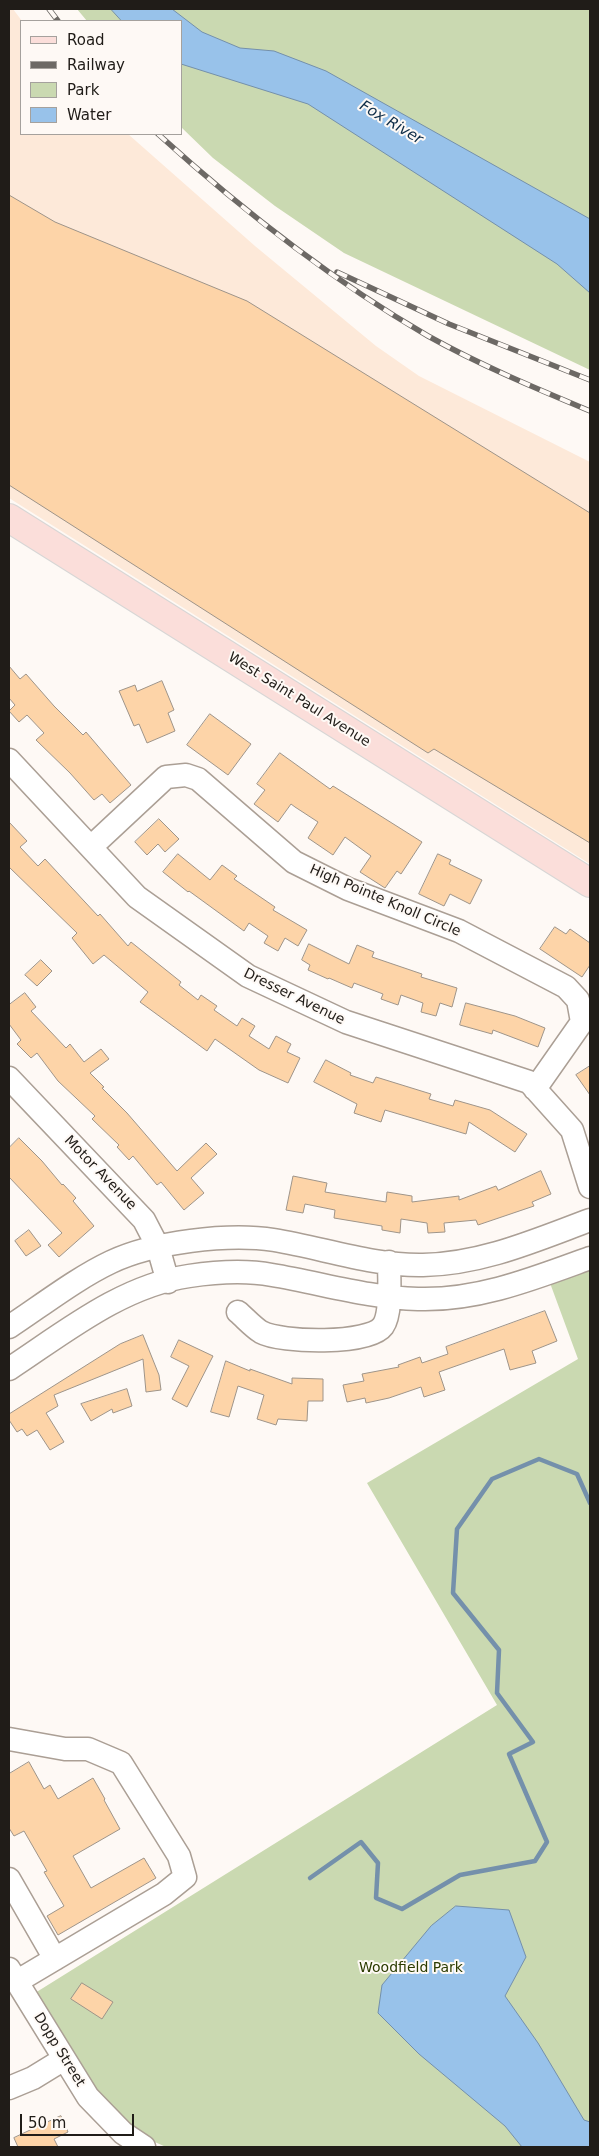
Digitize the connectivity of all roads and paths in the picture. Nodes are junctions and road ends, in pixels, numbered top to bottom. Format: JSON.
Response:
{"nodes":[{"id":1,"x":9,"y":518,"type":"edge"},
{"id":2,"x":9,"y":760,"type":"edge"},
{"id":3,"x":91,"y":847,"type":"junction"},
{"id":4,"x":590,"y":882,"type":"edge"},
{"id":5,"x":586,"y":1020,"type":"edge"},
{"id":6,"x":9,"y":1078,"type":"edge"},
{"id":7,"x":535,"y":1089,"type":"junction"},
{"id":8,"x":590,"y":1187,"type":"edge"},
{"id":9,"x":590,"y":1220,"type":"edge"},
{"id":10,"x":158,"y":1248,"type":"junction"},
{"id":11,"x":590,"y":1258,"type":"edge"},
{"id":12,"x":389,"y":1262,"type":"junction"},
{"id":13,"x":168,"y":1282,"type":"junction"},
{"id":14,"x":389,"y":1296,"type":"junction"},
{"id":15,"x":238,"y":1312,"type":"dead end"},
{"id":16,"x":9,"y":1327,"type":"edge"},
{"id":17,"x":9,"y":1370,"type":"edge"},
{"id":18,"x":9,"y":1739,"type":"edge"},
{"id":19,"x":9,"y":1879,"type":"edge"},
{"id":20,"x":55,"y":1959,"type":"junction"},
{"id":21,"x":13,"y":1975,"type":"edge"},
{"id":22,"x":64,"y":2059,"type":"junction"},
{"id":23,"x":9,"y":2088,"type":"edge"},
{"id":24,"x":144,"y":2147,"type":"edge"}],
"edges":[{"from":1,"to":4,"type":"main road","name":"West Saint Paul Avenue"},
{"from":2,"to":3,"type":"street","name":"Dresser Avenue"},
{"from":3,"to":5,"type":"street","name":"High Pointe Knoll Circle"},
{"from":3,"to":7,"type":"street","name":"Dresser Avenue"},
{"from":5,"to":7,"type":"street","name":"High Pointe Knoll Circle"},
{"from":6,"to":10,"type":"street","name":"Motor Avenue"},
{"from":7,"to":8,"type":"street","name":"Dresser Avenue"},
{"from":9,"to":12,"type":"street"},
{"from":10,"to":12,"type":"street"},
{"from":10,"to":13,"type":"street","name":"Motor Avenue"},
{"from":10,"to":16,"type":"street"},
{"from":11,"to":14,"type":"street"},
{"from":12,"to":14,"type":"street"},
{"from":13,"to":14,"type":"street"},
{"from":13,"to":17,"type":"street"},
{"from":14,"to":15,"type":"street"},
{"from":18,"to":20,"type":"street"},
{"from":19,"to":20,"type":"street"},
{"from":20,"to":21,"type":"street"},
{"from":21,"to":22,"type":"street","name":"Dopp Street"},
{"from":22,"to":23,"type":"street"},
{"from":22,"to":24,"type":"street","name":"Dopp Street"}]}
